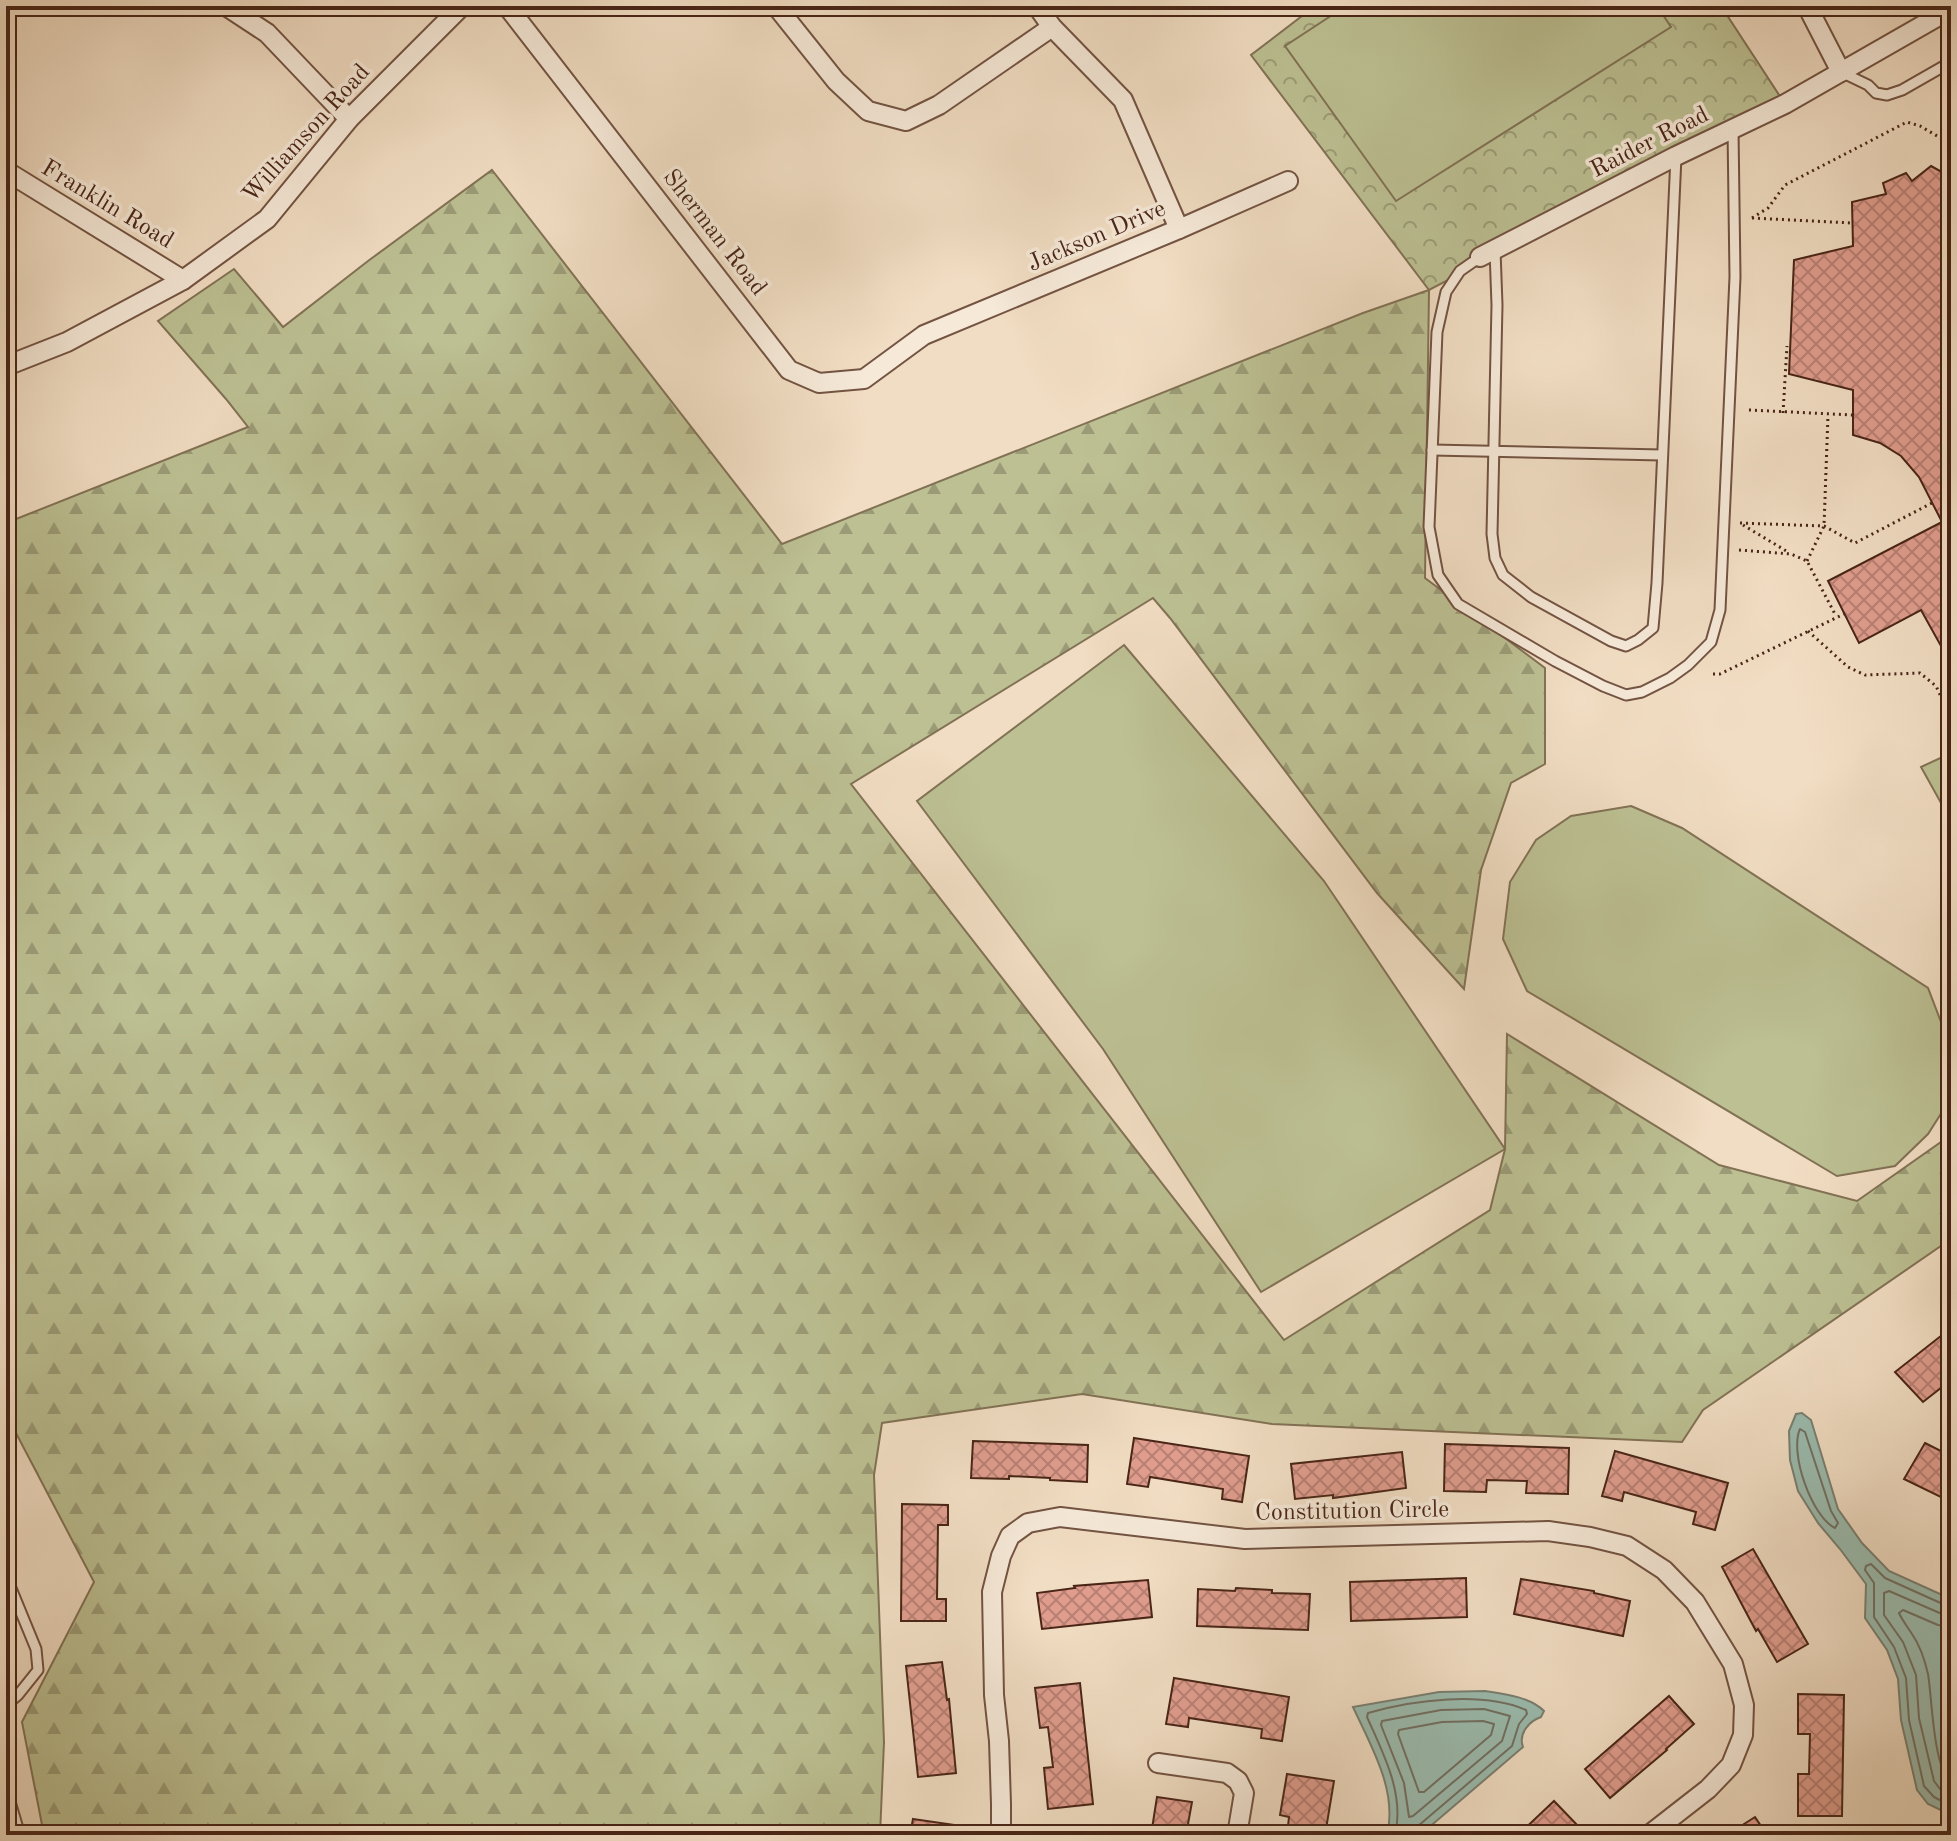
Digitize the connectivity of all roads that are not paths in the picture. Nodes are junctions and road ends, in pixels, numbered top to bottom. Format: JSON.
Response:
{"nodes":[{"id":1,"x":226,"y":6,"type":"edge"},
{"id":2,"x":462,"y":6,"type":"edge"},
{"id":3,"x":507,"y":6,"type":"edge"},
{"id":4,"x":776,"y":6,"type":"edge"},
{"id":5,"x":1037,"y":6,"type":"edge"},
{"id":6,"x":1807,"y":6,"type":"edge"},
{"id":7,"x":1951,"y":9,"type":"edge"},
{"id":8,"x":1052,"y":27,"type":"junction"},
{"id":9,"x":1951,"y":62,"type":"edge"},
{"id":10,"x":1841,"y":72,"type":"junction"},
{"id":11,"x":349,"y":119,"type":"junction"},
{"id":12,"x":1733,"y":129,"type":"junction"},
{"id":13,"x":1676,"y":156,"type":"junction"},
{"id":14,"x":6,"y":171,"type":"edge"},
{"id":15,"x":1288,"y":181,"type":"dead end"},
{"id":16,"x":1179,"y":229,"type":"junction"},
{"id":17,"x":1488,"y":254,"type":"junction"},
{"id":18,"x":183,"y":280,"type":"junction"},
{"id":19,"x":924,"y":335,"type":"joint"},
{"id":20,"x":6,"y":366,"type":"edge"},
{"id":21,"x":1432,"y":450,"type":"junction"},
{"id":22,"x":1493,"y":453,"type":"junction"},
{"id":23,"x":1662,"y":455,"type":"junction"},
{"id":24,"x":6,"y":1576,"type":"edge"},
{"id":25,"x":6,"y":1705,"type":"edge"},
{"id":26,"x":1158,"y":1763,"type":"dead end"},
{"id":27,"x":6,"y":1788,"type":"edge"},
{"id":28,"x":20,"y":1835,"type":"edge"},
{"id":29,"x":1001,"y":1835,"type":"edge"},
{"id":30,"x":1237,"y":1835,"type":"edge"},
{"id":31,"x":1649,"y":1835,"type":"edge"}],
"edges":[{"from":1,"to":11,"type":"street"},
{"from":2,"to":11,"type":"street","name":"Williamson Road"},
{"from":3,"to":19,"type":"street","name":"Sherman Road"},
{"from":4,"to":8,"type":"street"},
{"from":5,"to":8,"type":"street"},
{"from":6,"to":10,"type":"street"},
{"from":7,"to":10,"type":"street","name":"Raider Road"},
{"from":8,"to":16,"type":"street"},
{"from":9,"to":10,"type":"lane"},
{"from":10,"to":12,"type":"street","name":"Raider Road"},
{"from":11,"to":18,"type":"street","name":"Williamson Road"},
{"from":12,"to":13,"type":"street","name":"Raider Road"},
{"from":12,"to":21,"type":"lane"},
{"from":13,"to":17,"type":"street","name":"Raider Road"},
{"from":13,"to":23,"type":"lane"},
{"from":14,"to":18,"type":"street","name":"Franklin Road"},
{"from":15,"to":16,"type":"street","name":"Jackson Drive"},
{"from":16,"to":19,"type":"street","name":"Jackson Drive"},
{"from":17,"to":21,"type":"lane"},
{"from":17,"to":22,"type":"lane"},
{"from":18,"to":20,"type":"street","name":"Williamson Road"},
{"from":21,"to":22,"type":"lane"},
{"from":22,"to":23,"type":"lane"},
{"from":22,"to":23,"type":"lane"},
{"from":24,"to":25,"type":"lane"},
{"from":26,"to":30,"type":"street"},
{"from":27,"to":28,"type":"lane"},
{"from":29,"to":31,"type":"street","name":"Constitution Circle"}]}
